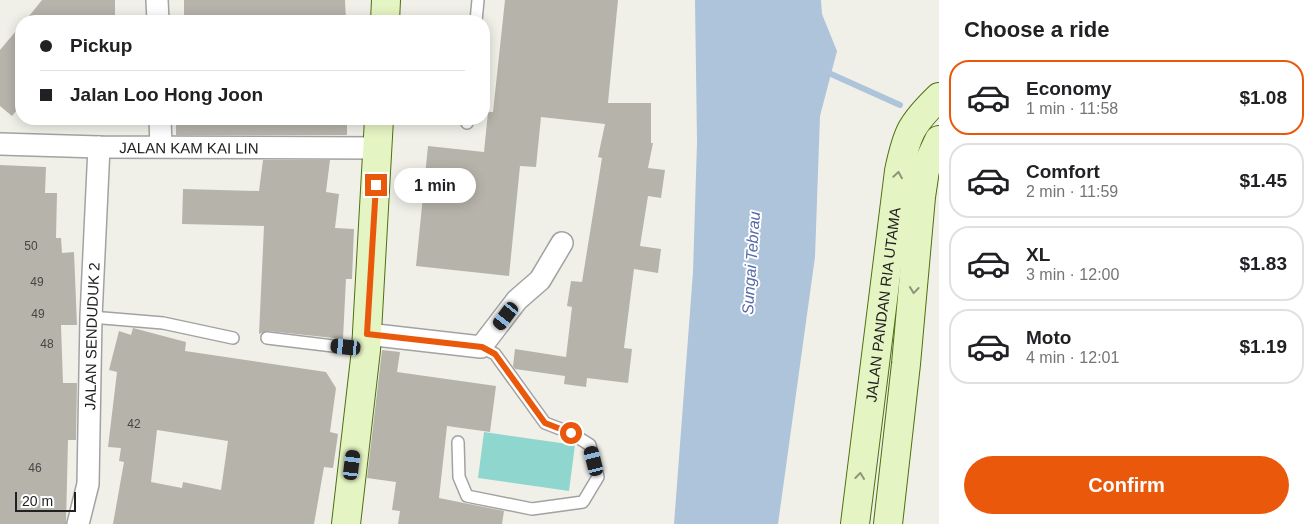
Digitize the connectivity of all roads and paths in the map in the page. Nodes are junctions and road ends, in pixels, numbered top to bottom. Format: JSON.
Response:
{"nodes":[{"id":1,"x":157,"y":0,"type":"edge"},
{"id":2,"x":386,"y":0,"type":"edge"},
{"id":3,"x":478,"y":0,"type":"edge"},
{"id":4,"x":158,"y":15,"type":"edge"},
{"id":5,"x":385,"y":15,"type":"edge"},
{"id":6,"x":477,"y":15,"type":"edge"},
{"id":7,"x":930,"y":105,"type":"edge"},
{"id":8,"x":160,"y":125,"type":"edge"},
{"id":9,"x":379,"y":125,"type":"edge"},
{"id":10,"x":939,"y":140,"type":"edge"},
{"id":11,"x":0,"y":144,"type":"edge"},
{"id":12,"x":161,"y":146,"type":"junction"},
{"id":13,"x":99,"y":147,"type":"junction"},
{"id":14,"x":378,"y":148,"type":"junction"},
{"id":15,"x":562,"y":243,"type":"dead end"},
{"id":16,"x":887,"y":257,"type":"junction"},
{"id":17,"x":916,"y":261,"type":"junction"},
{"id":18,"x":91,"y":317,"type":"junction"},
{"id":19,"x":233,"y":338,"type":"dead end"},
{"id":20,"x":267,"y":338,"type":"dead end"},
{"id":21,"x":366,"y":342,"type":"junction"},
{"id":22,"x":482,"y":347,"type":"junction"},
{"id":23,"x":458,"y":442,"type":"dead end"},
{"id":24,"x":78,"y":524,"type":"edge"},
{"id":25,"x":349,"y":524,"type":"edge"},
{"id":26,"x":854,"y":524,"type":"edge"},
{"id":27,"x":888,"y":524,"type":"edge"}],
"edges":[{"from":1,"to":4,"type":"street"},
{"from":2,"to":5,"type":"street"},
{"from":3,"to":6,"type":"lane"},
{"from":16,"to":7,"type":"street","name":"JALAN PANDAN RIA UTAMA","one_way":true},
{"from":8,"to":12,"type":"street"},
{"from":9,"to":14,"type":"street"},
{"from":10,"to":17,"type":"street","name":"JALAN PANDAN RIA UTAMA"},
{"from":11,"to":13,"type":"street","name":"JALAN KAM KAI LIN"},
{"from":12,"to":13,"type":"street","name":"JALAN KAM KAI LIN"},
{"from":12,"to":14,"type":"street","name":"JALAN KAM KAI LIN"},
{"from":13,"to":18,"type":"street","name":"JALAN SENDUDUK 2"},
{"from":14,"to":21,"type":"street"},
{"from":15,"to":22,"type":"street"},
{"from":16,"to":17,"type":"street"},
{"from":26,"to":16,"type":"street","name":"JALAN PANDAN RIA UTAMA","one_way":true},
{"from":17,"to":27,"type":"street","name":"JALAN PANDAN RIA UTAMA","one_way":true},
{"from":18,"to":19,"type":"lane"},
{"from":18,"to":24,"type":"street","name":"JALAN SENDUDUK 2"},
{"from":20,"to":21,"type":"lane"},
{"from":21,"to":22,"type":"street"},
{"from":21,"to":25,"type":"street"},
{"from":22,"to":23,"type":"lane"}]}
